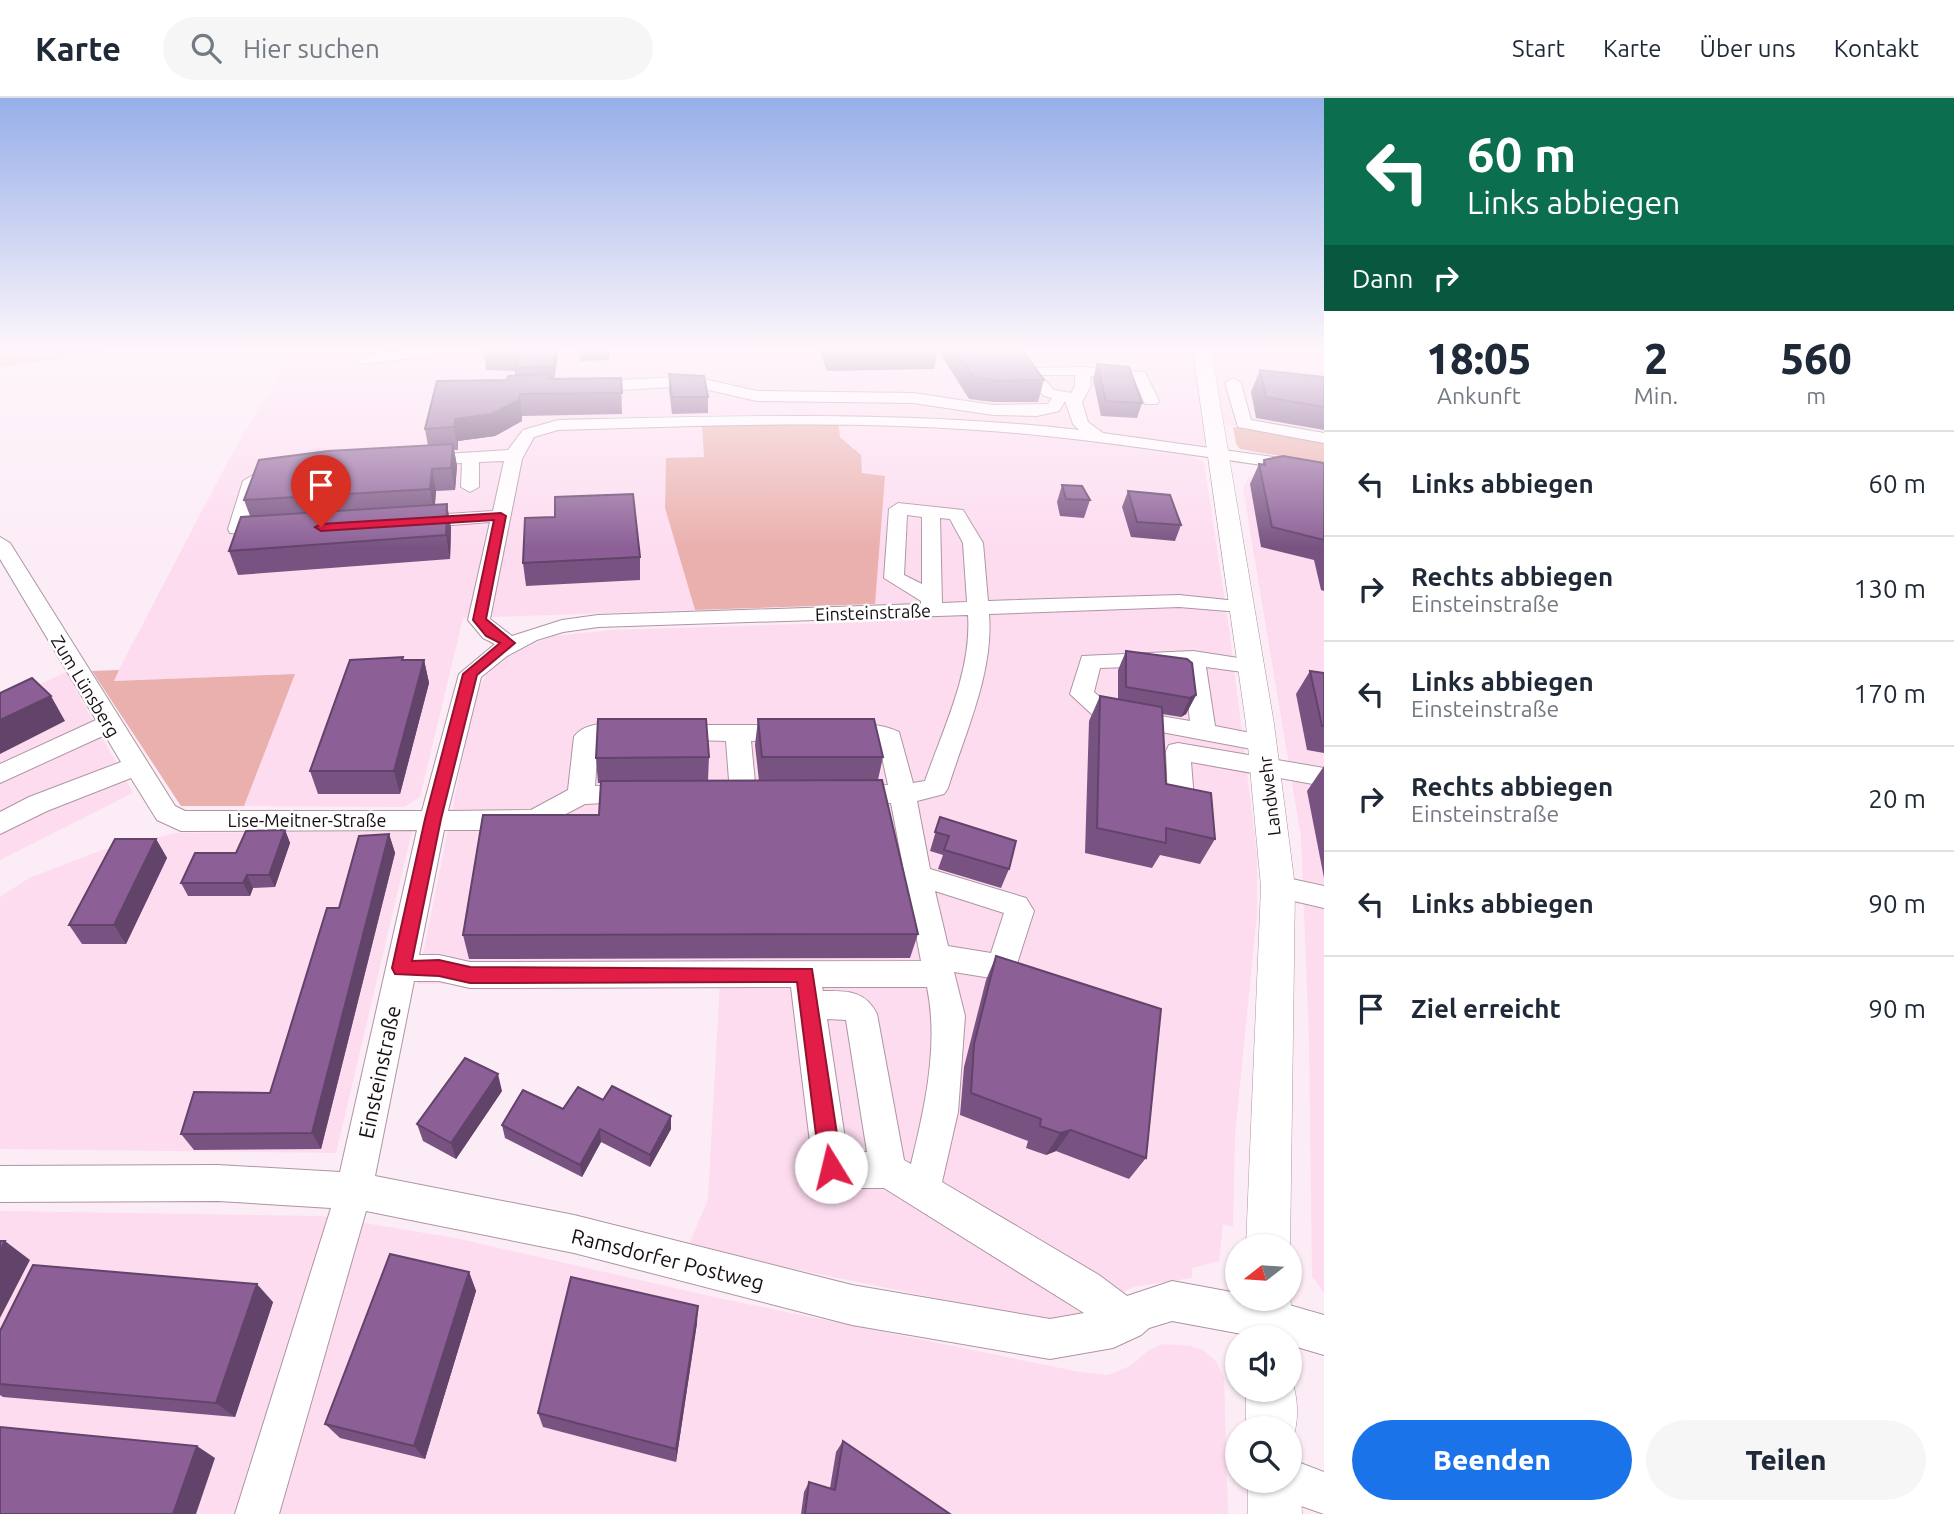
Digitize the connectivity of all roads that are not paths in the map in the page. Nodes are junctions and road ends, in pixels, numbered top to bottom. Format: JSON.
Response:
{"nodes":[{"id":1,"x":1077,"y":416,"type":"edge"},
{"id":2,"x":1212,"y":416,"type":"edge"},
{"id":3,"x":1242,"y":416,"type":"edge"},
{"id":4,"x":637,"y":423,"type":"joint"},
{"id":5,"x":1324,"y":438,"type":"edge"},
{"id":6,"x":1101,"y":440,"type":"junction"},
{"id":7,"x":1218,"y":454,"type":"junction"},
{"id":8,"x":514,"y":455,"type":"junction"},
{"id":9,"x":471,"y":457,"type":"junction"},
{"id":10,"x":399,"y":461,"type":"edge"},
{"id":11,"x":1279,"y":463,"type":"junction"},
{"id":12,"x":1324,"y":469,"type":"edge"},
{"id":13,"x":276,"y":472,"type":"edge"},
{"id":14,"x":470,"y":487,"type":"dead end"},
{"id":15,"x":1223,"y":490,"type":"junction"},
{"id":16,"x":931,"y":512,"type":"junction"},
{"id":17,"x":501,"y":516,"type":"junction"},
{"id":18,"x":395,"y":523,"type":"edge"},
{"id":19,"x":285,"y":529,"type":"edge"},
{"id":20,"x":0,"y":543,"type":"edge"},
{"id":21,"x":931,"y":604,"type":"junction"},
{"id":22,"x":1240,"y":606,"type":"junction"},
{"id":23,"x":980,"y":608,"type":"junction"},
{"id":24,"x":509,"y":643,"type":"junction"},
{"id":25,"x":1193,"y":658,"type":"junction"},
{"id":26,"x":1250,"y":666,"type":"junction"},
{"id":27,"x":109,"y":724,"type":"junction"},
{"id":28,"x":1205,"y":732,"type":"junction"},
{"id":29,"x":738,"y":733,"type":"junction"},
{"id":30,"x":1264,"y":754,"type":"junction"},
{"id":31,"x":136,"y":766,"type":"junction"},
{"id":32,"x":0,"y":774,"type":"edge"},
{"id":33,"x":1324,"y":777,"type":"edge"},
{"id":34,"x":716,"y":793,"type":"edge"},
{"id":35,"x":743,"y":793,"type":"junction"},
{"id":36,"x":773,"y":793,"type":"edge"},
{"id":37,"x":825,"y":793,"type":"edge"},
{"id":38,"x":662,"y":794,"type":"edge"},
{"id":39,"x":903,"y":794,"type":"junction"},
{"id":40,"x":581,"y":795,"type":"junction"},
{"id":41,"x":1181,"y":799,"type":"edge"},
{"id":42,"x":433,"y":819,"type":"junction"},
{"id":43,"x":181,"y":821,"type":"joint"},
{"id":44,"x":0,"y":824,"type":"edge"},
{"id":45,"x":918,"y":878,"type":"junction"},
{"id":46,"x":1278,"y":887,"type":"junction"},
{"id":47,"x":1324,"y":897,"type":"edge"},
{"id":48,"x":937,"y":965,"type":"junction"},
{"id":49,"x":401,"y":968,"type":"junction"},
{"id":50,"x":807,"y":990,"type":"junction"},
{"id":51,"x":888,"y":1170,"type":"junction"},
{"id":52,"x":0,"y":1184,"type":"edge"},
{"id":53,"x":354,"y":1191,"type":"junction"},
{"id":54,"x":922,"y":1191,"type":"junction"},
{"id":55,"x":1269,"y":1234,"type":"edge"},
{"id":56,"x":1269,"y":1318,"type":"edge"},
{"id":57,"x":1127,"y":1321,"type":"junction"},
{"id":58,"x":1324,"y":1335,"type":"edge"},
{"id":59,"x":1302,"y":1485,"type":"edge"},
{"id":60,"x":1274,"y":1493,"type":"edge"},
{"id":61,"x":1324,"y":1494,"type":"edge"},
{"id":62,"x":257,"y":1514,"type":"edge"},
{"id":63,"x":1275,"y":1514,"type":"edge"}],
"edges":[{"from":1,"to":6,"type":"street"},
{"from":2,"to":7,"type":"main road","name":"Landwehr"},
{"from":3,"to":5,"type":"street"},
{"from":4,"to":6,"type":"street"},
{"from":4,"to":8,"type":"street"},
{"from":6,"to":7,"type":"street"},
{"from":7,"to":11,"type":"street"},
{"from":7,"to":15,"type":"main road","name":"Landwehr"},
{"from":8,"to":9,"type":"street"},
{"from":8,"to":17,"type":"street"},
{"from":9,"to":10,"type":"street"},
{"from":9,"to":14,"type":"street"},
{"from":11,"to":12,"type":"street"},
{"from":11,"to":15,"type":"street"},
{"from":13,"to":19,"type":"street"},
{"from":15,"to":22,"type":"main road","name":"Landwehr"},
{"from":16,"to":21,"type":"street"},
{"from":16,"to":21,"type":"street"},
{"from":16,"to":23,"type":"street"},
{"from":17,"to":18,"type":"street"},
{"from":17,"to":24,"type":"street"},
{"from":20,"to":27,"type":"street","name":"Zum Lünsberg"},
{"from":21,"to":23,"type":"street","name":"Einsteinstraße"},
{"from":21,"to":24,"type":"street","name":"Einsteinstraße"},
{"from":22,"to":23,"type":"street","name":"Einsteinstraße"},
{"from":22,"to":26,"type":"main road","name":"Landwehr"},
{"from":23,"to":39,"type":"street"},
{"from":24,"to":42,"type":"street","name":"Einsteinstraße"},
{"from":25,"to":26,"type":"street"},
{"from":25,"to":28,"type":"street"},
{"from":25,"to":28,"type":"street"},
{"from":26,"to":30,"type":"main road","name":"Landwehr"},
{"from":27,"to":31,"type":"street","name":"Zum Lünsberg"},
{"from":27,"to":32,"type":"street"},
{"from":28,"to":30,"type":"street"},
{"from":29,"to":35,"type":"street"},
{"from":29,"to":39,"type":"street"},
{"from":29,"to":40,"type":"street"},
{"from":30,"to":33,"type":"street"},
{"from":30,"to":41,"type":"street"},
{"from":30,"to":46,"type":"main road","name":"Landwehr"},
{"from":31,"to":43,"type":"street","name":"Zum Lünsberg"},
{"from":31,"to":44,"type":"street"},
{"from":34,"to":35,"type":"street"},
{"from":35,"to":36,"type":"street"},
{"from":37,"to":39,"type":"street"},
{"from":38,"to":40,"type":"street"},
{"from":39,"to":45,"type":"street"},
{"from":40,"to":42,"type":"street","name":"Lise-Meitner-Straße"},
{"from":42,"to":43,"type":"street","name":"Lise-Meitner-Straße"},
{"from":42,"to":49,"type":"street","name":"Einsteinstraße"},
{"from":45,"to":48,"type":"street"},
{"from":45,"to":48,"type":"street"},
{"from":46,"to":47,"type":"street"},
{"from":46,"to":55,"type":"main road","name":"Landwehr"},
{"from":48,"to":50,"type":"street"},
{"from":48,"to":54,"type":"street"},
{"from":49,"to":50,"type":"street"},
{"from":49,"to":53,"type":"street","name":"Einsteinstraße"},
{"from":50,"to":51,"type":"street"},
{"from":50,"to":51,"type":"street"},
{"from":51,"to":54,"type":"street"},
{"from":52,"to":53,"type":"street","name":"Ramsdorfer Postweg"},
{"from":53,"to":57,"type":"street","name":"Ramsdorfer Postweg"},
{"from":53,"to":62,"type":"street","name":"Einsteinstraße"},
{"from":54,"to":57,"type":"street"},
{"from":56,"to":57,"type":"street","name":"Ramsdorfer Postweg"},
{"from":56,"to":58,"type":"street","name":"Ramsdorfer Postweg"},
{"from":59,"to":61,"type":"street"},
{"from":60,"to":63,"type":"main road"}]}
